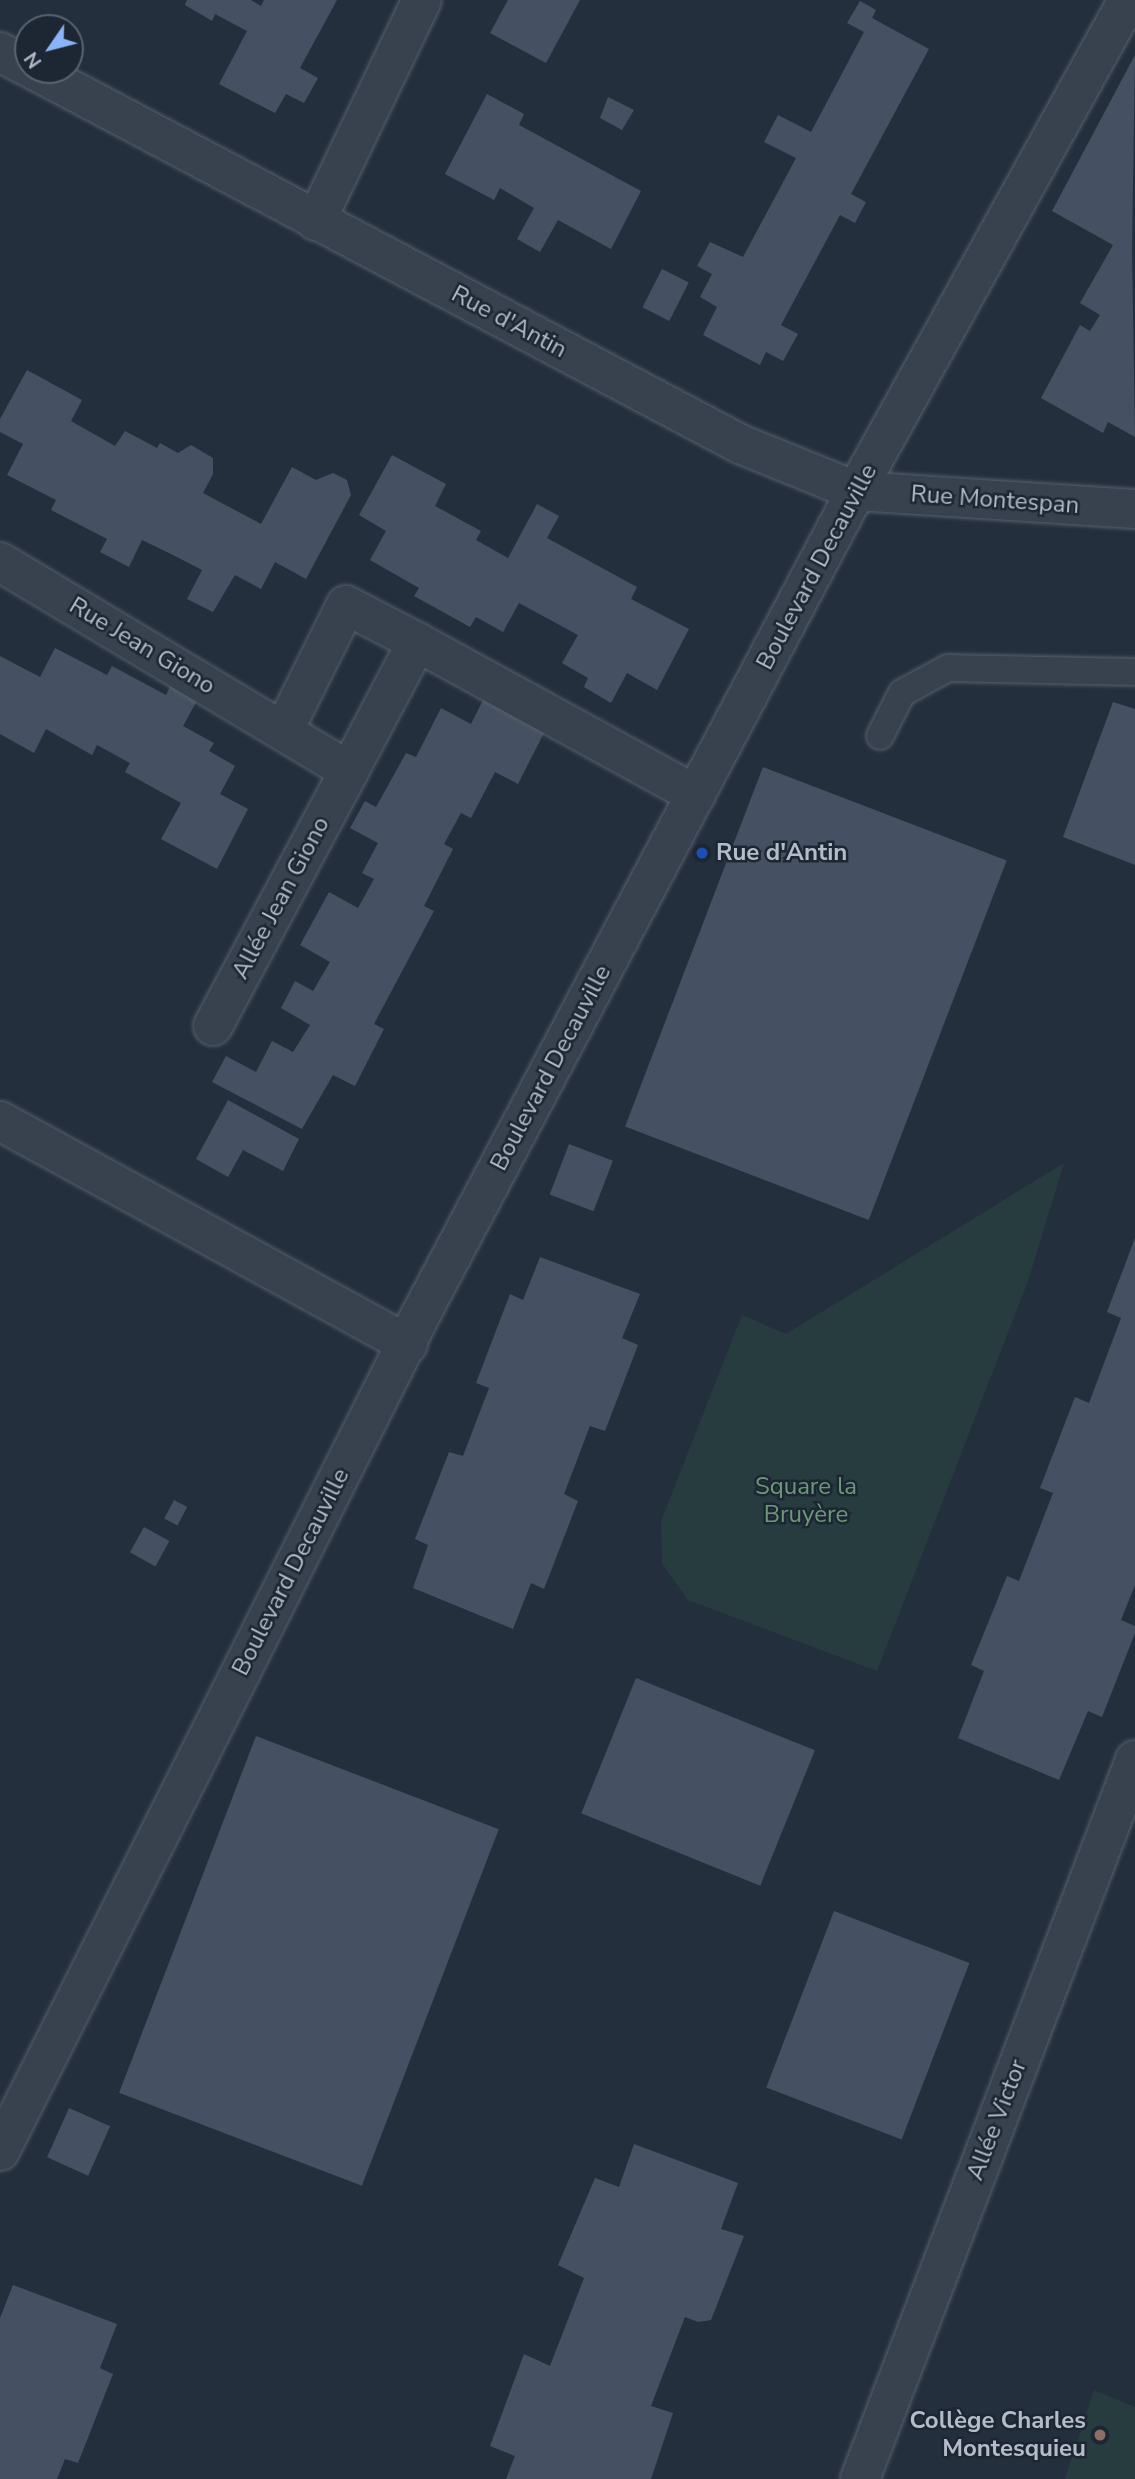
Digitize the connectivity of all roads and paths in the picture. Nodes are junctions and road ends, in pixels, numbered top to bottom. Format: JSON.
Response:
{"nodes":[{"id":1,"x":422,"y":0,"type":"edge"},
{"id":2,"x":1129,"y":0,"type":"edge"},
{"id":3,"x":60,"y":84,"type":"edge"},
{"id":4,"x":316,"y":221,"type":"junction"},
{"id":5,"x":856,"y":491,"type":"junction"},
{"id":6,"x":1135,"y":509,"type":"edge"},
{"id":7,"x":0,"y":562,"type":"edge"},
{"id":8,"x":417,"y":642,"type":"junction"},
{"id":9,"x":1135,"y":672,"type":"edge"},
{"id":10,"x":284,"y":730,"type":"junction"},
{"id":11,"x":880,"y":736,"type":"dead end"},
{"id":12,"x":349,"y":771,"type":"junction"},
{"id":13,"x":696,"y":795,"type":"junction"},
{"id":14,"x":213,"y":1026,"type":"dead end"},
{"id":15,"x":0,"y":1121,"type":"edge"},
{"id":16,"x":408,"y":1344,"type":"junction"},
{"id":17,"x":1135,"y":1760,"type":"edge"},
{"id":18,"x":3,"y":2136,"type":"edge"},
{"id":19,"x":860,"y":2479,"type":"edge"}],
"edges":[{"from":1,"to":4,"type":"street"},
{"from":2,"to":5,"type":"street","name":"Boulevard Decauville"},
{"from":3,"to":4,"type":"street","name":"Rue d'Antin"},
{"from":4,"to":5,"type":"street","name":"Rue d'Antin"},
{"from":5,"to":6,"type":"street","name":"Rue Montespan"},
{"from":5,"to":13,"type":"street","name":"Boulevard Decauville"},
{"from":7,"to":10,"type":"street","name":"Rue Jean Giono"},
{"from":8,"to":10,"type":"street"},
{"from":8,"to":12,"type":"street"},
{"from":8,"to":13,"type":"street"},
{"from":9,"to":11,"type":"lane"},
{"from":10,"to":12,"type":"street","name":"Rue Jean Giono"},
{"from":12,"to":14,"type":"street","name":"Allée Jean Giono"},
{"from":13,"to":16,"type":"street","name":"Boulevard Decauville"},
{"from":15,"to":16,"type":"street"},
{"from":16,"to":18,"type":"street","name":"Boulevard Decauville"},
{"from":17,"to":19,"type":"street","name":"Allée Victor"}]}
